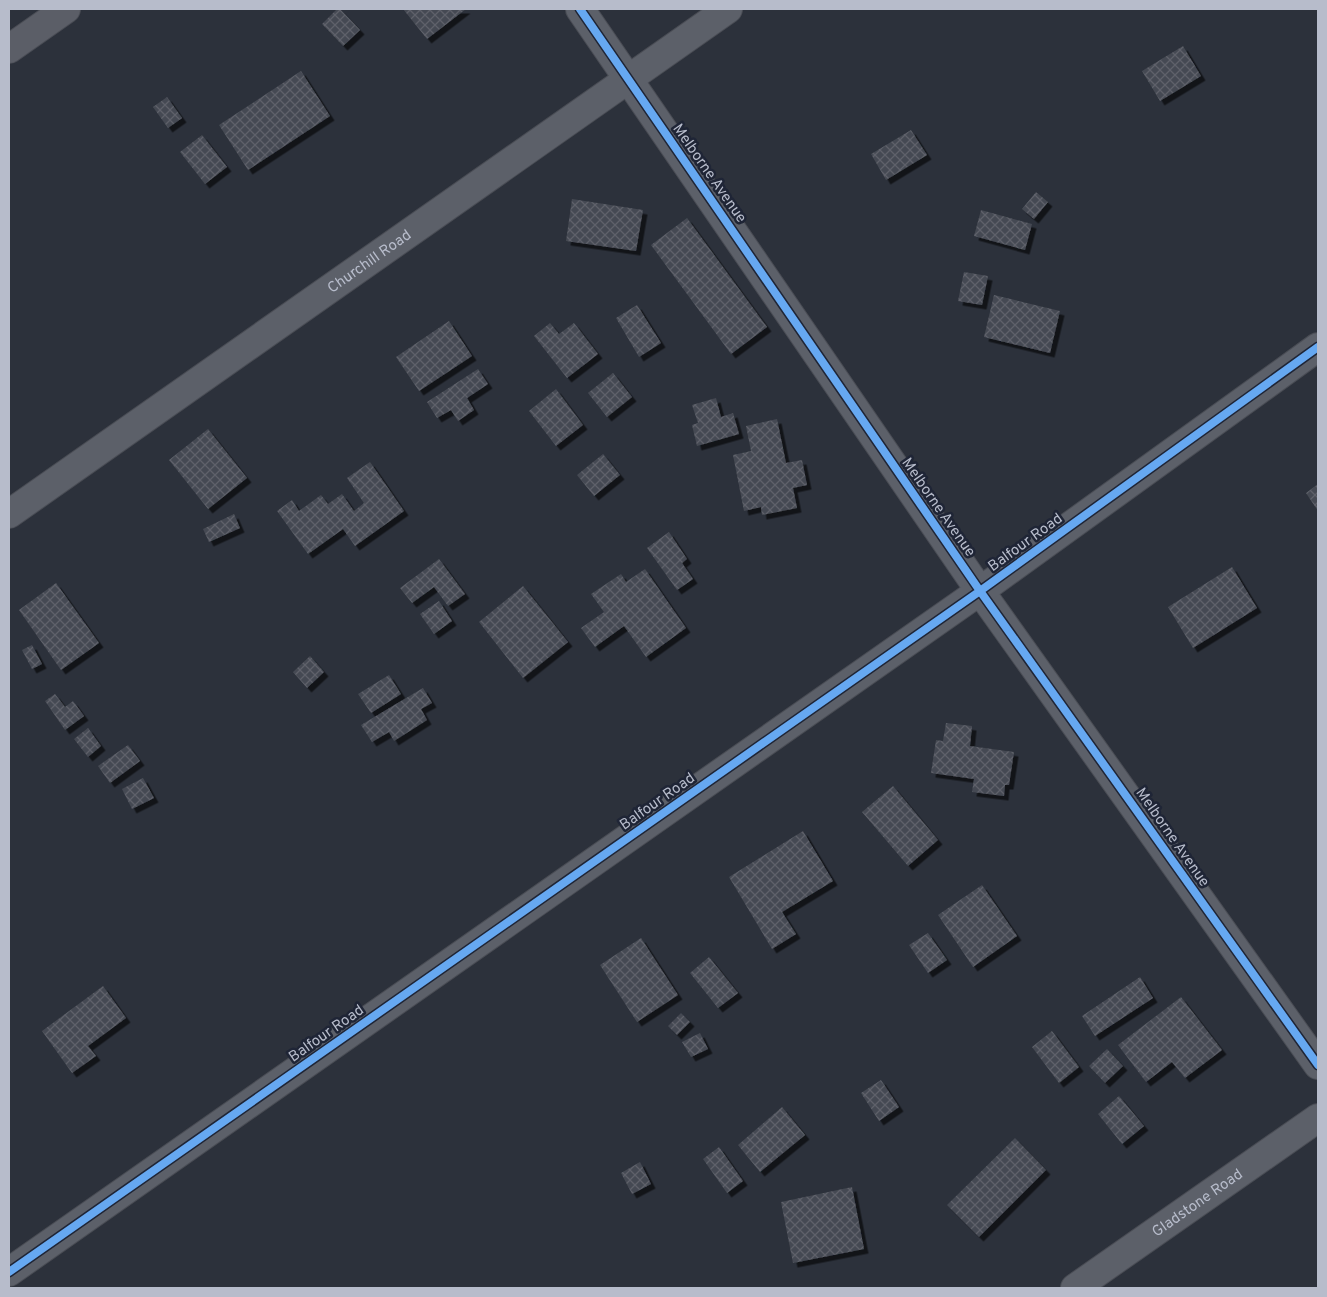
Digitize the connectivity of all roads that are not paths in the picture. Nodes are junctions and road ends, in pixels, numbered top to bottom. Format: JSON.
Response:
{"nodes":[{"id":1,"x":66,"y":9,"type":"edge"},
{"id":2,"x":580,"y":9,"type":"edge"},
{"id":3,"x":728,"y":9,"type":"edge"},
{"id":4,"x":9,"y":50,"type":"edge"},
{"id":5,"x":628,"y":80,"type":"junction"},
{"id":6,"x":1318,"y":347,"type":"edge"},
{"id":7,"x":9,"y":514,"type":"edge"},
{"id":8,"x":980,"y":591,"type":"junction"},
{"id":9,"x":1318,"y":1065,"type":"edge"},
{"id":10,"x":1318,"y":1118,"type":"edge"},
{"id":11,"x":9,"y":1272,"type":"edge"},
{"id":12,"x":1075,"y":1288,"type":"edge"}],
"edges":[{"from":1,"to":4,"type":"main road"},
{"from":2,"to":5,"type":"street","name":"Melborne Avenue"},
{"from":3,"to":5,"type":"street","name":"Churchill Road"},
{"from":5,"to":7,"type":"street","name":"Churchill Road"},
{"from":5,"to":8,"type":"street","name":"Melborne Avenue"},
{"from":6,"to":8,"type":"street","name":"Balfour Road"},
{"from":8,"to":9,"type":"street","name":"Melborne Avenue"},
{"from":8,"to":11,"type":"street","name":"Balfour Road"},
{"from":10,"to":12,"type":"street","name":"Gladstone Road"}]}
